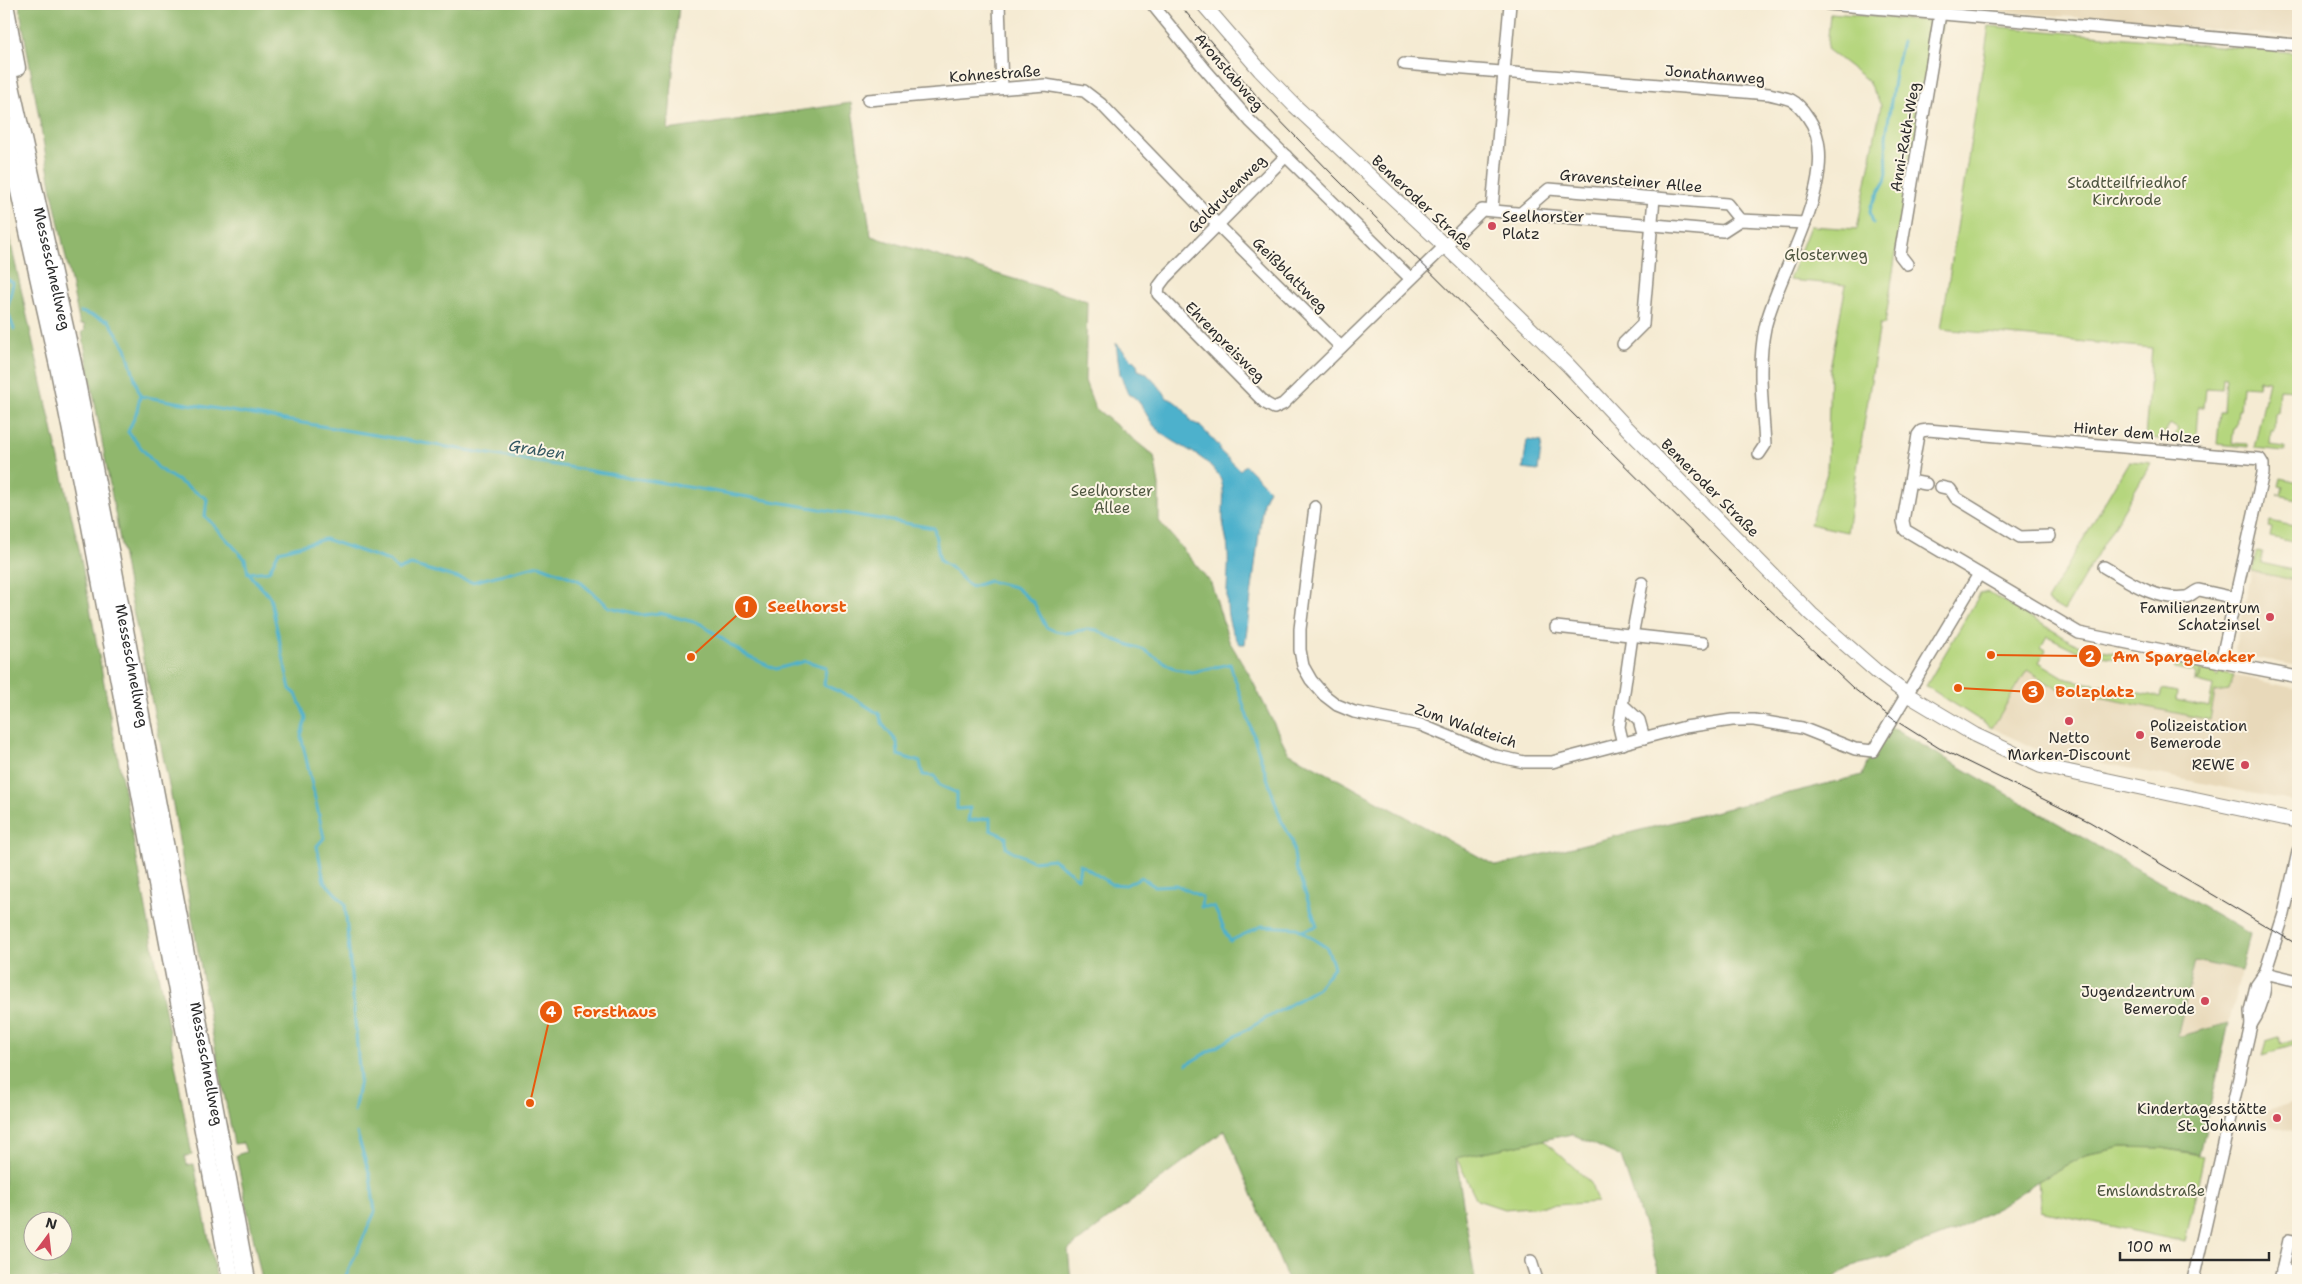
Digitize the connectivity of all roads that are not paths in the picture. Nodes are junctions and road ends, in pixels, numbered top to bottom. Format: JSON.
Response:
{"nodes":[{"id":1,"x":5,"y":4,"type":"edge"},
{"id":2,"x":999,"y":4,"type":"edge"},
{"id":3,"x":1152,"y":4,"type":"edge"},
{"id":4,"x":1204,"y":4,"type":"edge"},
{"id":5,"x":1510,"y":4,"type":"edge"},
{"id":6,"x":1828,"y":4,"type":"edge"},
{"id":7,"x":1940,"y":14,"type":"junction"},
{"id":8,"x":2298,"y":45,"type":"edge"},
{"id":9,"x":4,"y":54,"type":"edge"},
{"id":10,"x":1404,"y":64,"type":"dead end"},
{"id":11,"x":1503,"y":73,"type":"junction"},
{"id":12,"x":1002,"y":88,"type":"junction"},
{"id":13,"x":868,"y":100,"type":"dead end"},
{"id":14,"x":4,"y":124,"type":"edge"},
{"id":15,"x":21,"y":133,"type":"junction"},
{"id":16,"x":1286,"y":156,"type":"junction"},
{"id":17,"x":1654,"y":198,"type":"junction"},
{"id":18,"x":1492,"y":209,"type":"junction"},
{"id":19,"x":1521,"y":213,"type":"junction"},
{"id":20,"x":1740,"y":220,"type":"junction"},
{"id":21,"x":1805,"y":223,"type":"junction"},
{"id":22,"x":1218,"y":225,"type":"junction"},
{"id":23,"x":1652,"y":225,"type":"junction"},
{"id":24,"x":1444,"y":245,"type":"junction"},
{"id":25,"x":1907,"y":264,"type":"dead end"},
{"id":26,"x":1410,"y":278,"type":"junction"},
{"id":27,"x":1158,"y":294,"type":"joint"},
{"id":28,"x":1624,"y":344,"type":"dead end"},
{"id":29,"x":1341,"y":347,"type":"junction"},
{"id":30,"x":1759,"y":454,"type":"dead end"},
{"id":31,"x":1910,"y":480,"type":"junction"},
{"id":32,"x":1926,"y":484,"type":"dead end"},
{"id":33,"x":1941,"y":487,"type":"dead end"},
{"id":34,"x":1315,"y":507,"type":"dead end"},
{"id":35,"x":2050,"y":536,"type":"dead end"},
{"id":36,"x":2104,"y":567,"type":"dead end"},
{"id":37,"x":1979,"y":574,"type":"junction"},
{"id":38,"x":1642,"y":583,"type":"dead end"},
{"id":39,"x":2235,"y":598,"type":"junction"},
{"id":40,"x":1556,"y":627,"type":"dead end"},
{"id":41,"x":1632,"y":636,"type":"junction"},
{"id":42,"x":1703,"y":643,"type":"dead end"},
{"id":43,"x":2222,"y":662,"type":"junction"},
{"id":44,"x":2298,"y":677,"type":"edge"},
{"id":45,"x":1908,"y":695,"type":"junction"},
{"id":46,"x":1623,"y":705,"type":"junction"},
{"id":47,"x":1644,"y":738,"type":"junction"},
{"id":48,"x":1623,"y":744,"type":"junction"},
{"id":49,"x":2298,"y":821,"type":"edge"},
{"id":50,"x":2298,"y":852,"type":"edge"},
{"id":51,"x":2264,"y":973,"type":"junction"},
{"id":52,"x":2298,"y":981,"type":"edge"},
{"id":53,"x":2298,"y":1242,"type":"edge"},
{"id":54,"x":1531,"y":1261,"type":"dead end"},
{"id":55,"x":2298,"y":1273,"type":"edge"},
{"id":56,"x":2281,"y":1275,"type":"edge"},
{"id":57,"x":230,"y":1280,"type":"edge"},
{"id":58,"x":247,"y":1280,"type":"edge"},
{"id":59,"x":1537,"y":1280,"type":"edge"},
{"id":60,"x":2193,"y":1280,"type":"edge"}],
"edges":[{"from":1,"to":15,"type":"highway"},
{"from":2,"to":12,"type":"street"},
{"from":3,"to":16,"type":"street","name":"Aronstabweg"},
{"from":4,"to":24,"type":"main road","name":"Bemeroder Straße"},
{"from":5,"to":11,"type":"street"},
{"from":6,"to":7,"type":"street"},
{"from":7,"to":8,"type":"street"},
{"from":7,"to":25,"type":"street","name":"Anni-Rath-Weg"},
{"from":9,"to":15,"type":"highway","name":"Messeschnellweg"},
{"from":10,"to":11,"type":"street","name":"Jonathanweg"},
{"from":11,"to":18,"type":"street"},
{"from":11,"to":21,"type":"street","name":"Jonathanweg"},
{"from":12,"to":13,"type":"street","name":"Kohnestraße"},
{"from":12,"to":22,"type":"street","name":"Kohnestraße"},
{"from":14,"to":57,"type":"highway","name":"Messeschnellweg"},
{"from":15,"to":58,"type":"highway","name":"Messeschnellweg"},
{"from":16,"to":22,"type":"street","name":"Goldrutenweg"},
{"from":16,"to":26,"type":"street","name":"Goldrutenweg"},
{"from":17,"to":19,"type":"street","name":"Gravensteiner Allee"},
{"from":17,"to":20,"type":"street","name":"Gravensteiner Allee"},
{"from":17,"to":23,"type":"street"},
{"from":18,"to":19,"type":"street"},
{"from":18,"to":24,"type":"street"},
{"from":19,"to":23,"type":"street"},
{"from":20,"to":21,"type":"street"},
{"from":20,"to":23,"type":"street"},
{"from":21,"to":30,"type":"street"},
{"from":22,"to":27,"type":"street","name":"Goldrutenweg"},
{"from":22,"to":29,"type":"street","name":"Geißblattweg"},
{"from":23,"to":28,"type":"street"},
{"from":24,"to":26,"type":"street"},
{"from":24,"to":45,"type":"main road","name":"Bemeroder Straße"},
{"from":26,"to":29,"type":"street"},
{"from":27,"to":29,"type":"street","name":"Ehrenpreisweg"},
{"from":31,"to":32,"type":"street"},
{"from":31,"to":37,"type":"street","name":"Hinter dem Holze"},
{"from":31,"to":39,"type":"street","name":"Hinter dem Holze"},
{"from":33,"to":35,"type":"street"},
{"from":34,"to":48,"type":"street","name":"Zum Waldteich"},
{"from":36,"to":39,"type":"street"},
{"from":37,"to":43,"type":"street","name":"Hinter dem Holze"},
{"from":37,"to":45,"type":"street"},
{"from":38,"to":41,"type":"street"},
{"from":39,"to":43,"type":"street","name":"Hinter dem Holze"},
{"from":40,"to":41,"type":"street"},
{"from":41,"to":42,"type":"street"},
{"from":41,"to":46,"type":"street"},
{"from":43,"to":44,"type":"street","name":"Hinter dem Holze"},
{"from":45,"to":47,"type":"street","name":"Zum Waldteich"},
{"from":45,"to":49,"type":"main road","name":"Bemeroder Straße"},
{"from":46,"to":47,"type":"street"},
{"from":46,"to":48,"type":"street"},
{"from":47,"to":48,"type":"street","name":"Zum Waldteich"},
{"from":50,"to":51,"type":"street"},
{"from":51,"to":52,"type":"street"},
{"from":51,"to":60,"type":"street"},
{"from":53,"to":56,"type":"street"},
{"from":54,"to":59,"type":"street"},
{"from":55,"to":56,"type":"street"}]}
